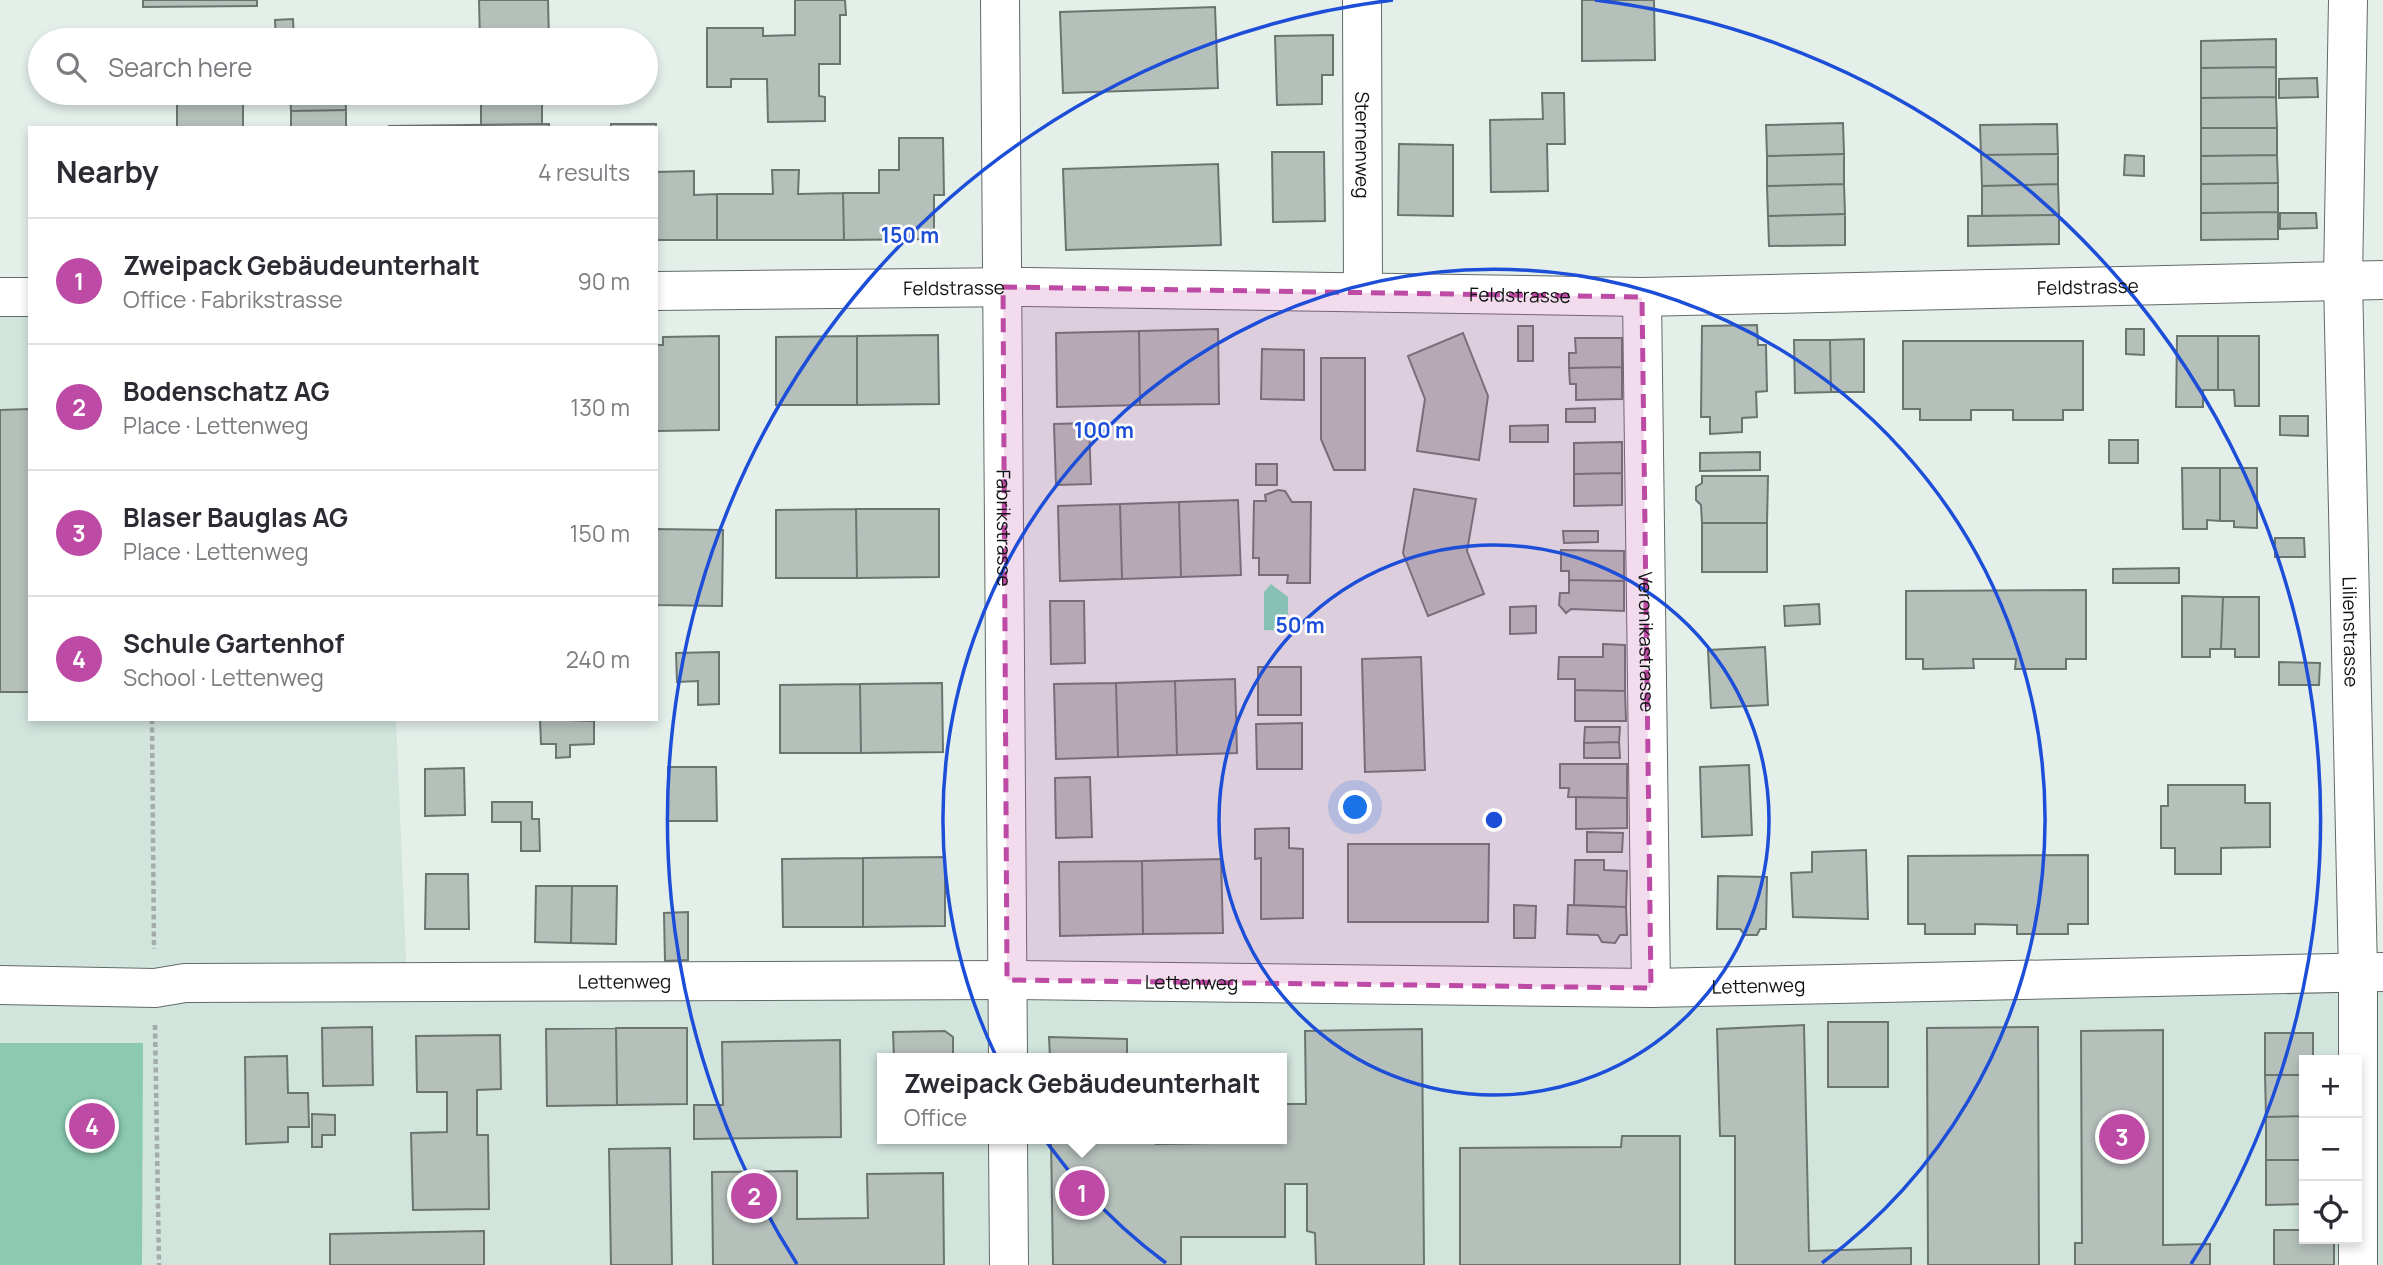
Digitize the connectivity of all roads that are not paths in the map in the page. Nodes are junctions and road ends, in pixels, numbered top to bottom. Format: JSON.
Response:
{"nodes":[{"id":1,"x":1000,"y":0,"type":"edge"},
{"id":2,"x":1362,"y":0,"type":"edge"},
{"id":3,"x":2348,"y":0,"type":"edge"},
{"id":4,"x":2343,"y":279,"type":"junction"},
{"id":5,"x":2383,"y":280,"type":"edge"},
{"id":6,"x":1003,"y":287,"type":"junction"},
{"id":7,"x":658,"y":290,"type":"edge"},
{"id":8,"x":1363,"y":292,"type":"junction"},
{"id":9,"x":1642,"y":296,"type":"junction"},
{"id":10,"x":0,"y":297,"type":"edge"},
{"id":11,"x":28,"y":297,"type":"edge"},
{"id":12,"x":2371,"y":973,"type":"edge"},
{"id":13,"x":1007,"y":980,"type":"junction"},
{"id":14,"x":0,"y":985,"type":"edge"},
{"id":15,"x":1651,"y":988,"type":"junction"},
{"id":16,"x":1007,"y":1053,"type":"edge"},
{"id":17,"x":1008,"y":1144,"type":"edge"},
{"id":18,"x":1009,"y":1265,"type":"edge"},
{"id":19,"x":2358,"y":1265,"type":"edge"}],
"edges":[{"from":1,"to":6,"type":"street","name":"Fabrikstrasse"},
{"from":2,"to":8,"type":"street","name":"Sternenweg"},
{"from":3,"to":4,"type":"street","name":"Lilienstrasse"},
{"from":4,"to":5,"type":"street","name":"Feldstrasse"},
{"from":4,"to":9,"type":"street","name":"Feldstrasse"},
{"from":4,"to":12,"type":"street","name":"Lilienstrasse"},
{"from":6,"to":7,"type":"street","name":"Feldstrasse"},
{"from":6,"to":8,"type":"street","name":"Feldstrasse"},
{"from":6,"to":13,"type":"street","name":"Fabrikstrasse"},
{"from":8,"to":9,"type":"street","name":"Feldstrasse"},
{"from":9,"to":15,"type":"street","name":"Veronikastrasse"},
{"from":10,"to":11,"type":"street"},
{"from":12,"to":15,"type":"street","name":"Lettenweg"},
{"from":12,"to":19,"type":"street","name":"Lilienstrasse"},
{"from":13,"to":14,"type":"street","name":"Lettenweg"},
{"from":13,"to":15,"type":"street","name":"Lettenweg"},
{"from":13,"to":16,"type":"street","name":"Fabrikstrasse"},
{"from":17,"to":18,"type":"street"}]}
